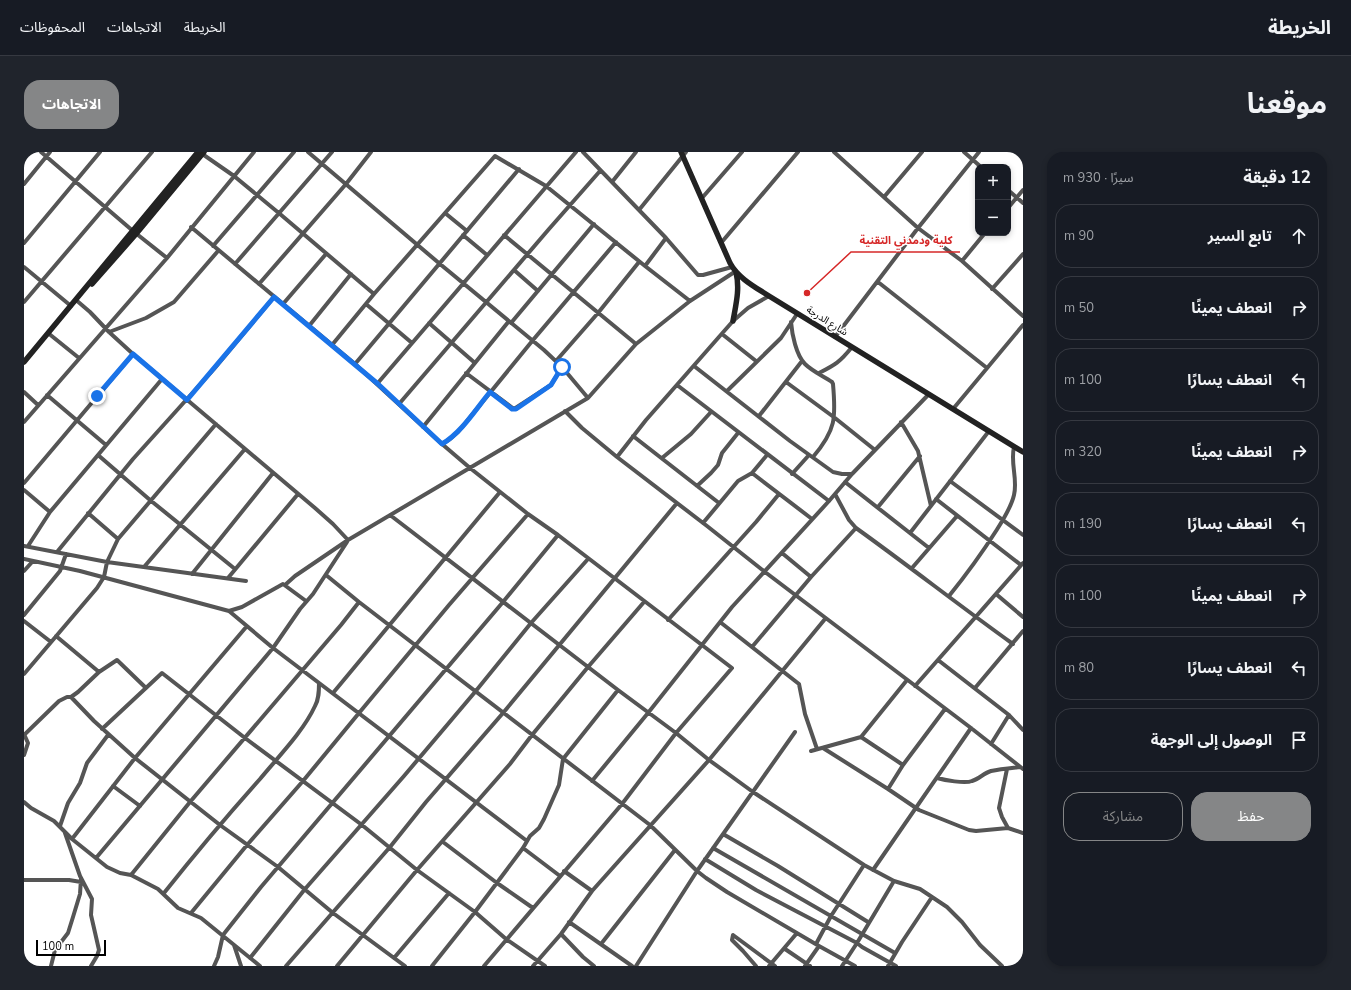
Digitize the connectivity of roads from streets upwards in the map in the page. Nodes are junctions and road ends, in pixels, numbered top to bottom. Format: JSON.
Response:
{"nodes":[{"id":1,"x":41,"y":152,"type":"edge"},
{"id":2,"x":50,"y":152,"type":"edge"},
{"id":3,"x":100,"y":152,"type":"edge"},
{"id":4,"x":152,"y":152,"type":"edge"},
{"id":5,"x":201,"y":152,"type":"edge"},
{"id":6,"x":254,"y":152,"type":"edge"},
{"id":7,"x":294,"y":152,"type":"edge"},
{"id":8,"x":308,"y":152,"type":"edge"},
{"id":9,"x":332,"y":152,"type":"edge"},
{"id":10,"x":371,"y":152,"type":"edge"},
{"id":11,"x":576,"y":152,"type":"edge"},
{"id":12,"x":583,"y":152,"type":"edge"},
{"id":13,"x":636,"y":152,"type":"edge"},
{"id":14,"x":742,"y":152,"type":"edge"},
{"id":15,"x":798,"y":152,"type":"edge"},
{"id":16,"x":834,"y":152,"type":"edge"},
{"id":17,"x":922,"y":152,"type":"edge"},
{"id":18,"x":964,"y":152,"type":"edge"},
{"id":19,"x":978,"y":152,"type":"edge"},
{"id":20,"x":683,"y":153,"type":"edge"},
{"id":21,"x":46,"y":156,"type":"junction"},
{"id":22,"x":972,"y":159,"type":"junction"},
{"id":23,"x":322,"y":164,"type":"junction"},
{"id":24,"x":978,"y":164,"type":"edge"},
{"id":25,"x":519,"y":169,"type":"junction"},
{"id":26,"x":600,"y":171,"type":"junction"},
{"id":27,"x":234,"y":176,"type":"junction"},
{"id":28,"x":76,"y":181,"type":"junction"},
{"id":29,"x":612,"y":182,"type":"junction"},
{"id":30,"x":24,"y":184,"type":"edge"},
{"id":31,"x":346,"y":184,"type":"junction"},
{"id":32,"x":546,"y":186,"type":"junction"},
{"id":33,"x":1023,"y":190,"type":"edge"},
{"id":34,"x":1011,"y":193,"type":"edge"},
{"id":35,"x":257,"y":195,"type":"junction"},
{"id":36,"x":884,"y":197,"type":"junction"},
{"id":37,"x":702,"y":198,"type":"junction"},
{"id":38,"x":1017,"y":198,"type":"junction"},
{"id":39,"x":1023,"y":203,"type":"edge"},
{"id":40,"x":570,"y":205,"type":"junction"},
{"id":41,"x":1011,"y":205,"type":"edge"},
{"id":42,"x":105,"y":206,"type":"junction"},
{"id":43,"x":639,"y":210,"type":"junction"},
{"id":44,"x":445,"y":213,"type":"junction"},
{"id":45,"x":280,"y":214,"type":"junction"},
{"id":46,"x":594,"y":224,"type":"junction"},
{"id":47,"x":191,"y":227,"type":"junction"},
{"id":48,"x":918,"y":228,"type":"junction"},
{"id":49,"x":466,"y":231,"type":"junction"},
{"id":50,"x":134,"y":232,"type":"junction"},
{"id":51,"x":302,"y":233,"type":"junction"},
{"id":52,"x":463,"y":235,"type":"junction"},
{"id":53,"x":504,"y":235,"type":"junction"},
{"id":54,"x":983,"y":236,"type":"edge"},
{"id":55,"x":666,"y":238,"type":"junction"},
{"id":56,"x":616,"y":242,"type":"junction"},
{"id":57,"x":24,"y":243,"type":"edge"},
{"id":58,"x":721,"y":243,"type":"junction"},
{"id":59,"x":417,"y":245,"type":"junction"},
{"id":60,"x":213,"y":246,"type":"junction"},
{"id":61,"x":218,"y":251,"type":"junction"},
{"id":62,"x":326,"y":254,"type":"junction"},
{"id":63,"x":1023,"y":254,"type":"edge"},
{"id":64,"x":487,"y":255,"type":"junction"},
{"id":65,"x":527,"y":255,"type":"junction"},
{"id":66,"x":167,"y":258,"type":"junction"},
{"id":67,"x":962,"y":261,"type":"junction"},
{"id":68,"x":639,"y":262,"type":"junction"},
{"id":69,"x":235,"y":264,"type":"junction"},
{"id":70,"x":440,"y":264,"type":"junction"},
{"id":71,"x":645,"y":266,"type":"junction"},
{"id":72,"x":24,"y":267,"type":"edge"},
{"id":73,"x":734,"y":269,"type":"junction"},
{"id":74,"x":514,"y":270,"type":"junction"},
{"id":75,"x":351,"y":274,"type":"junction"},
{"id":76,"x":552,"y":275,"type":"junction"},
{"id":77,"x":42,"y":281,"type":"junction"},
{"id":78,"x":878,"y":282,"type":"junction"},
{"id":79,"x":259,"y":284,"type":"junction"},
{"id":80,"x":463,"y":284,"type":"junction"},
{"id":81,"x":992,"y":289,"type":"junction"},
{"id":82,"x":538,"y":290,"type":"junction"},
{"id":83,"x":574,"y":293,"type":"junction"},
{"id":84,"x":374,"y":294,"type":"junction"},
{"id":85,"x":769,"y":296,"type":"junction"},
{"id":86,"x":274,"y":297,"type":"junction"},
{"id":87,"x":76,"y":300,"type":"junction"},
{"id":88,"x":690,"y":301,"type":"junction"},
{"id":89,"x":24,"y":302,"type":"edge"},
{"id":90,"x":486,"y":302,"type":"junction"},
{"id":91,"x":283,"y":304,"type":"junction"},
{"id":92,"x":366,"y":304,"type":"junction"},
{"id":93,"x":72,"y":306,"type":"junction"},
{"id":94,"x":598,"y":313,"type":"junction"},
{"id":95,"x":797,"y":314,"type":"junction"},
{"id":96,"x":1023,"y":316,"type":"edge"},
{"id":97,"x":733,"y":321,"type":"junction"},
{"id":98,"x":510,"y":322,"type":"junction"},
{"id":99,"x":791,"y":322,"type":"junction"},
{"id":100,"x":429,"y":323,"type":"junction"},
{"id":101,"x":388,"y":324,"type":"junction"},
{"id":102,"x":1023,"y":325,"type":"edge"},
{"id":103,"x":309,"y":326,"type":"junction"},
{"id":104,"x":105,"y":328,"type":"junction"},
{"id":105,"x":108,"y":332,"type":"junction"},
{"id":106,"x":48,"y":333,"type":"junction"},
{"id":107,"x":722,"y":334,"type":"junction"},
{"id":108,"x":836,"y":337,"type":"junction"},
{"id":109,"x":533,"y":340,"type":"junction"},
{"id":110,"x":412,"y":343,"type":"junction"},
{"id":111,"x":452,"y":343,"type":"junction"},
{"id":112,"x":636,"y":344,"type":"junction"},
{"id":113,"x":332,"y":345,"type":"junction"},
{"id":114,"x":852,"y":347,"type":"junction"},
{"id":115,"x":133,"y":354,"type":"junction"},
{"id":116,"x":79,"y":358,"type":"junction"},
{"id":117,"x":556,"y":361,"type":"junction"},
{"id":118,"x":802,"y":361,"type":"junction"},
{"id":119,"x":24,"y":362,"type":"edge"},
{"id":120,"x":756,"y":362,"type":"junction"},
{"id":121,"x":475,"y":363,"type":"junction"},
{"id":122,"x":355,"y":364,"type":"junction"},
{"id":123,"x":694,"y":366,"type":"junction"},
{"id":124,"x":562,"y":367,"type":"junction"},
{"id":125,"x":987,"y":368,"type":"junction"},
{"id":126,"x":466,"y":373,"type":"junction"},
{"id":127,"x":819,"y":373,"type":"junction"},
{"id":128,"x":162,"y":379,"type":"junction"},
{"id":129,"x":786,"y":382,"type":"junction"},
{"id":130,"x":378,"y":384,"type":"junction"},
{"id":131,"x":677,"y":385,"type":"junction"},
{"id":132,"x":727,"y":391,"type":"junction"},
{"id":133,"x":24,"y":392,"type":"edge"},
{"id":134,"x":490,"y":392,"type":"junction"},
{"id":135,"x":929,"y":394,"type":"junction"},
{"id":136,"x":47,"y":395,"type":"junction"},
{"id":137,"x":588,"y":398,"type":"junction"},
{"id":138,"x":187,"y":400,"type":"junction"},
{"id":139,"x":400,"y":404,"type":"junction"},
{"id":140,"x":38,"y":405,"type":"junction"},
{"id":141,"x":953,"y":409,"type":"junction"},
{"id":142,"x":565,"y":411,"type":"junction"},
{"id":143,"x":710,"y":412,"type":"junction"},
{"id":144,"x":759,"y":416,"type":"junction"},
{"id":145,"x":835,"y":418,"type":"junction"},
{"id":146,"x":77,"y":420,"type":"junction"},
{"id":147,"x":24,"y":422,"type":"edge"},
{"id":148,"x":901,"y":422,"type":"junction"},
{"id":149,"x":216,"y":424,"type":"junction"},
{"id":150,"x":423,"y":427,"type":"junction"},
{"id":151,"x":989,"y":431,"type":"junction"},
{"id":152,"x":738,"y":433,"type":"junction"},
{"id":153,"x":634,"y":436,"type":"junction"},
{"id":154,"x":442,"y":444,"type":"junction"},
{"id":155,"x":106,"y":445,"type":"junction"},
{"id":156,"x":1014,"y":447,"type":"junction"},
{"id":157,"x":245,"y":449,"type":"junction"},
{"id":158,"x":875,"y":450,"type":"junction"},
{"id":159,"x":1023,"y":452,"type":"edge"},
{"id":160,"x":98,"y":455,"type":"junction"},
{"id":161,"x":767,"y":455,"type":"junction"},
{"id":162,"x":811,"y":456,"type":"junction"},
{"id":163,"x":920,"y":456,"type":"junction"},
{"id":164,"x":617,"y":457,"type":"junction"},
{"id":165,"x":662,"y":458,"type":"junction"},
{"id":166,"x":470,"y":468,"type":"junction"},
{"id":167,"x":273,"y":473,"type":"junction"},
{"id":168,"x":752,"y":473,"type":"junction"},
{"id":169,"x":792,"y":474,"type":"junction"},
{"id":170,"x":852,"y":474,"type":"junction"},
{"id":171,"x":120,"y":475,"type":"junction"},
{"id":172,"x":950,"y":481,"type":"junction"},
{"id":173,"x":845,"y":482,"type":"junction"},
{"id":174,"x":24,"y":483,"type":"edge"},
{"id":175,"x":697,"y":486,"type":"junction"},
{"id":176,"x":24,"y":490,"type":"edge"},
{"id":177,"x":500,"y":492,"type":"junction"},
{"id":178,"x":298,"y":494,"type":"junction"},
{"id":179,"x":779,"y":494,"type":"junction"},
{"id":180,"x":835,"y":494,"type":"junction"},
{"id":181,"x":936,"y":499,"type":"junction"},
{"id":182,"x":150,"y":500,"type":"junction"},
{"id":183,"x":829,"y":501,"type":"junction"},
{"id":184,"x":677,"y":502,"type":"junction"},
{"id":185,"x":719,"y":503,"type":"junction"},
{"id":186,"x":931,"y":506,"type":"junction"},
{"id":187,"x":878,"y":507,"type":"junction"},
{"id":188,"x":50,"y":512,"type":"junction"},
{"id":189,"x":88,"y":513,"type":"junction"},
{"id":190,"x":528,"y":514,"type":"junction"},
{"id":191,"x":390,"y":515,"type":"junction"},
{"id":192,"x":957,"y":516,"type":"junction"},
{"id":193,"x":812,"y":519,"type":"junction"},
{"id":194,"x":1003,"y":520,"type":"junction"},
{"id":195,"x":703,"y":523,"type":"junction"},
{"id":196,"x":180,"y":524,"type":"junction"},
{"id":197,"x":856,"y":528,"type":"junction"},
{"id":198,"x":910,"y":532,"type":"junction"},
{"id":199,"x":558,"y":535,"type":"junction"},
{"id":200,"x":1023,"y":535,"type":"edge"},
{"id":201,"x":118,"y":539,"type":"junction"},
{"id":202,"x":348,"y":540,"type":"junction"},
{"id":203,"x":990,"y":541,"type":"junction"},
{"id":204,"x":26,"y":546,"type":"edge"},
{"id":205,"x":733,"y":547,"type":"junction"},
{"id":206,"x":929,"y":548,"type":"junction"},
{"id":207,"x":211,"y":549,"type":"junction"},
{"id":208,"x":57,"y":552,"type":"junction"},
{"id":209,"x":782,"y":553,"type":"junction"},
{"id":210,"x":66,"y":554,"type":"junction"},
{"id":211,"x":24,"y":558,"type":"edge"},
{"id":212,"x":445,"y":558,"type":"junction"},
{"id":213,"x":588,"y":558,"type":"junction"},
{"id":214,"x":33,"y":560,"type":"junction"},
{"id":215,"x":107,"y":562,"type":"junction"},
{"id":216,"x":1022,"y":564,"type":"edge"},
{"id":217,"x":62,"y":567,"type":"junction"},
{"id":218,"x":144,"y":567,"type":"junction"},
{"id":219,"x":912,"y":568,"type":"junction"},
{"id":220,"x":235,"y":569,"type":"junction"},
{"id":221,"x":24,"y":571,"type":"edge"},
{"id":222,"x":765,"y":572,"type":"junction"},
{"id":223,"x":192,"y":574,"type":"junction"},
{"id":224,"x":326,"y":575,"type":"junction"},
{"id":225,"x":104,"y":577,"type":"junction"},
{"id":226,"x":811,"y":577,"type":"junction"},
{"id":227,"x":228,"y":578,"type":"junction"},
{"id":228,"x":473,"y":579,"type":"junction"},
{"id":229,"x":614,"y":579,"type":"junction"},
{"id":230,"x":246,"y":581,"type":"dead end"},
{"id":231,"x":285,"y":585,"type":"junction"},
{"id":232,"x":996,"y":594,"type":"junction"},
{"id":233,"x":795,"y":595,"type":"junction"},
{"id":234,"x":949,"y":596,"type":"junction"},
{"id":235,"x":306,"y":601,"type":"junction"},
{"id":236,"x":358,"y":602,"type":"junction"},
{"id":237,"x":503,"y":602,"type":"junction"},
{"id":238,"x":644,"y":602,"type":"junction"},
{"id":239,"x":229,"y":611,"type":"junction"},
{"id":240,"x":25,"y":612,"type":"edge"},
{"id":241,"x":1023,"y":617,"type":"edge"},
{"id":242,"x":825,"y":618,"type":"junction"},
{"id":243,"x":976,"y":618,"type":"junction"},
{"id":244,"x":668,"y":620,"type":"junction"},
{"id":245,"x":24,"y":621,"type":"edge"},
{"id":246,"x":720,"y":622,"type":"junction"},
{"id":247,"x":531,"y":623,"type":"junction"},
{"id":248,"x":389,"y":625,"type":"junction"},
{"id":249,"x":247,"y":626,"type":"junction"},
{"id":250,"x":1023,"y":631,"type":"edge"},
{"id":251,"x":56,"y":636,"type":"junction"},
{"id":252,"x":51,"y":642,"type":"junction"},
{"id":253,"x":1013,"y":644,"type":"junction"},
{"id":254,"x":559,"y":645,"type":"junction"},
{"id":255,"x":416,"y":646,"type":"junction"},
{"id":256,"x":701,"y":646,"type":"junction"},
{"id":257,"x":752,"y":647,"type":"junction"},
{"id":258,"x":273,"y":648,"type":"junction"},
{"id":259,"x":938,"y":660,"type":"junction"},
{"id":260,"x":588,"y":667,"type":"junction"},
{"id":261,"x":446,"y":669,"type":"junction"},
{"id":262,"x":302,"y":670,"type":"junction"},
{"id":263,"x":782,"y":670,"type":"junction"},
{"id":264,"x":99,"y":672,"type":"junction"},
{"id":265,"x":24,"y":674,"type":"edge"},
{"id":266,"x":906,"y":680,"type":"junction"},
{"id":267,"x":319,"y":683,"type":"junction"},
{"id":268,"x":915,"y":686,"type":"junction"},
{"id":269,"x":146,"y":688,"type":"junction"},
{"id":270,"x":976,"y":688,"type":"junction"},
{"id":271,"x":618,"y":690,"type":"junction"},
{"id":272,"x":475,"y":692,"type":"junction"},
{"id":273,"x":189,"y":693,"type":"junction"},
{"id":274,"x":333,"y":693,"type":"junction"},
{"id":275,"x":71,"y":697,"type":"junction"},
{"id":276,"x":945,"y":709,"type":"junction"},
{"id":277,"x":503,"y":712,"type":"junction"},
{"id":278,"x":359,"y":713,"type":"junction"},
{"id":279,"x":648,"y":713,"type":"junction"},
{"id":280,"x":217,"y":715,"type":"junction"},
{"id":281,"x":1009,"y":715,"type":"junction"},
{"id":282,"x":971,"y":728,"type":"junction"},
{"id":283,"x":102,"y":729,"type":"junction"},
{"id":284,"x":1023,"y":730,"type":"edge"},
{"id":285,"x":795,"y":732,"type":"dead end"},
{"id":286,"x":676,"y":733,"type":"junction"},
{"id":287,"x":108,"y":734,"type":"junction"},
{"id":288,"x":24,"y":735,"type":"edge"},
{"id":289,"x":532,"y":735,"type":"junction"},
{"id":290,"x":389,"y":736,"type":"junction"},
{"id":291,"x":861,"y":737,"type":"junction"},
{"id":292,"x":245,"y":738,"type":"junction"},
{"id":293,"x":991,"y":744,"type":"junction"},
{"id":294,"x":823,"y":748,"type":"junction"},
{"id":295,"x":817,"y":749,"type":"junction"},
{"id":296,"x":811,"y":751,"type":"dead end"},
{"id":297,"x":24,"y":755,"type":"edge"},
{"id":298,"x":135,"y":758,"type":"junction"},
{"id":299,"x":418,"y":759,"type":"junction"},
{"id":300,"x":563,"y":759,"type":"junction"},
{"id":301,"x":275,"y":760,"type":"junction"},
{"id":302,"x":709,"y":760,"type":"junction"},
{"id":303,"x":903,"y":765,"type":"junction"},
{"id":304,"x":1021,"y":768,"type":"edge"},
{"id":305,"x":1007,"y":769,"type":"junction"},
{"id":306,"x":937,"y":778,"type":"junction"},
{"id":307,"x":163,"y":780,"type":"junction"},
{"id":308,"x":445,"y":780,"type":"junction"},
{"id":309,"x":303,"y":781,"type":"junction"},
{"id":310,"x":592,"y":781,"type":"junction"},
{"id":311,"x":113,"y":786,"type":"junction"},
{"id":312,"x":888,"y":789,"type":"junction"},
{"id":313,"x":753,"y":792,"type":"junction"},
{"id":314,"x":24,"y":802,"type":"edge"},
{"id":315,"x":190,"y":802,"type":"junction"},
{"id":316,"x":332,"y":802,"type":"junction"},
{"id":317,"x":476,"y":804,"type":"junction"},
{"id":318,"x":622,"y":804,"type":"junction"},
{"id":319,"x":140,"y":806,"type":"junction"},
{"id":320,"x":916,"y":808,"type":"junction"},
{"id":321,"x":220,"y":825,"type":"junction"},
{"id":322,"x":362,"y":825,"type":"junction"},
{"id":323,"x":650,"y":825,"type":"junction"},
{"id":324,"x":60,"y":826,"type":"junction"},
{"id":325,"x":1008,"y":828,"type":"junction"},
{"id":326,"x":65,"y":833,"type":"junction"},
{"id":327,"x":1023,"y":833,"type":"edge"},
{"id":328,"x":723,"y":834,"type":"junction"},
{"id":329,"x":72,"y":839,"type":"junction"},
{"id":330,"x":527,"y":841,"type":"junction"},
{"id":331,"x":443,"y":842,"type":"junction"},
{"id":332,"x":247,"y":845,"type":"junction"},
{"id":333,"x":390,"y":847,"type":"junction"},
{"id":334,"x":523,"y":848,"type":"junction"},
{"id":335,"x":713,"y":848,"type":"junction"},
{"id":336,"x":675,"y":850,"type":"junction"},
{"id":337,"x":96,"y":858,"type":"junction"},
{"id":338,"x":705,"y":859,"type":"junction"},
{"id":339,"x":864,"y":865,"type":"junction"},
{"id":340,"x":278,"y":867,"type":"junction"},
{"id":341,"x":417,"y":870,"type":"junction"},
{"id":342,"x":873,"y":870,"type":"junction"},
{"id":343,"x":564,"y":871,"type":"junction"},
{"id":344,"x":697,"y":871,"type":"junction"},
{"id":345,"x":131,"y":875,"type":"junction"},
{"id":346,"x":80,"y":876,"type":"junction"},
{"id":347,"x":560,"y":876,"type":"junction"},
{"id":348,"x":24,"y":880,"type":"edge"},
{"id":349,"x":894,"y":880,"type":"junction"},
{"id":350,"x":81,"y":882,"type":"junction"},
{"id":351,"x":497,"y":883,"type":"junction"},
{"id":352,"x":305,"y":889,"type":"junction"},
{"id":353,"x":592,"y":890,"type":"junction"},
{"id":354,"x":449,"y":893,"type":"junction"},
{"id":355,"x":164,"y":894,"type":"junction"},
{"id":356,"x":932,"y":897,"type":"junction"},
{"id":357,"x":839,"y":905,"type":"junction"},
{"id":358,"x":532,"y":908,"type":"junction"},
{"id":359,"x":475,"y":912,"type":"junction"},
{"id":360,"x":191,"y":913,"type":"junction"},
{"id":361,"x":333,"y":913,"type":"junction"},
{"id":362,"x":831,"y":916,"type":"junction"},
{"id":363,"x":569,"y":922,"type":"junction"},
{"id":364,"x":868,"y":922,"type":"junction"},
{"id":365,"x":825,"y":926,"type":"junction"},
{"id":366,"x":797,"y":933,"type":"junction"},
{"id":367,"x":561,"y":934,"type":"junction"},
{"id":368,"x":862,"y":934,"type":"junction"},
{"id":369,"x":223,"y":935,"type":"junction"},
{"id":370,"x":363,"y":935,"type":"junction"},
{"id":371,"x":506,"y":939,"type":"junction"},
{"id":372,"x":857,"y":943,"type":"junction"},
{"id":373,"x":601,"y":944,"type":"junction"},
{"id":374,"x":234,"y":945,"type":"junction"},
{"id":375,"x":817,"y":945,"type":"junction"},
{"id":376,"x":785,"y":949,"type":"junction"},
{"id":377,"x":895,"y":953,"type":"junction"},
{"id":378,"x":250,"y":958,"type":"junction"},
{"id":379,"x":394,"y":958,"type":"junction"},
{"id":380,"x":538,"y":960,"type":"junction"},
{"id":381,"x":845,"y":960,"type":"junction"},
{"id":382,"x":889,"y":964,"type":"edge"},
{"id":383,"x":772,"y":965,"type":"edge"},
{"id":384,"x":807,"y":965,"type":"edge"},
{"id":385,"x":51,"y":966,"type":"edge"},
{"id":386,"x":91,"y":966,"type":"edge"},
{"id":387,"x":214,"y":966,"type":"edge"},
{"id":388,"x":241,"y":966,"type":"edge"},
{"id":389,"x":260,"y":966,"type":"edge"},
{"id":390,"x":286,"y":966,"type":"edge"},
{"id":391,"x":338,"y":966,"type":"edge"},
{"id":392,"x":405,"y":966,"type":"edge"},
{"id":393,"x":432,"y":966,"type":"edge"},
{"id":394,"x":484,"y":966,"type":"edge"},
{"id":395,"x":533,"y":966,"type":"edge"},
{"id":396,"x":545,"y":966,"type":"edge"},
{"id":397,"x":594,"y":966,"type":"edge"},
{"id":398,"x":632,"y":966,"type":"edge"},
{"id":399,"x":636,"y":966,"type":"edge"},
{"id":400,"x":756,"y":966,"type":"edge"},
{"id":401,"x":842,"y":966,"type":"edge"},
{"id":402,"x":855,"y":966,"type":"edge"},
{"id":403,"x":896,"y":966,"type":"edge"},
{"id":404,"x":1002,"y":966,"type":"edge"}],
"edges":[{"from":1,"to":21,"type":"street"},
{"from":2,"to":21,"type":"street"},
{"from":3,"to":28,"type":"street"},
{"from":4,"to":42,"type":"street"},
{"from":5,"to":27,"type":"street"},
{"from":5,"to":50,"type":"street"},
{"from":6,"to":27,"type":"street"},
{"from":7,"to":35,"type":"street"},
{"from":8,"to":23,"type":"street"},
{"from":9,"to":23,"type":"street"},
{"from":10,"to":31,"type":"street"},
{"from":11,"to":32,"type":"street"},
{"from":12,"to":26,"type":"street"},
{"from":13,"to":29,"type":"street"},
{"from":14,"to":37,"type":"street"},
{"from":15,"to":58,"type":"street"},
{"from":16,"to":36,"type":"street"},
{"from":17,"to":36,"type":"street"},
{"from":18,"to":22,"type":"street"},
{"from":19,"to":22,"type":"street"},
{"from":20,"to":37,"type":"street","name":"شارع الدرجة"},
{"from":20,"to":43,"type":"street"},
{"from":21,"to":28,"type":"street"},
{"from":21,"to":30,"type":"street"},
{"from":22,"to":24,"type":"street"},
{"from":22,"to":48,"type":"street"},
{"from":23,"to":31,"type":"street"},
{"from":23,"to":45,"type":"street"},
{"from":25,"to":32,"type":"street"},
{"from":25,"to":44,"type":"street"},
{"from":25,"to":49,"type":"street"},
{"from":26,"to":29,"type":"street"},
{"from":26,"to":40,"type":"street"},
{"from":27,"to":35,"type":"street"},
{"from":27,"to":47,"type":"street"},
{"from":28,"to":42,"type":"street"},
{"from":28,"to":57,"type":"street"},
{"from":29,"to":43,"type":"street"},
{"from":31,"to":51,"type":"street"},
{"from":31,"to":59,"type":"street"},
{"from":32,"to":40,"type":"street"},
{"from":32,"to":53,"type":"street"},
{"from":33,"to":38,"type":"street"},
{"from":34,"to":38,"type":"street"},
{"from":35,"to":45,"type":"street"},
{"from":35,"to":60,"type":"street"},
{"from":36,"to":48,"type":"street"},
{"from":37,"to":58,"type":"street","name":"شارع الدرجة"},
{"from":38,"to":39,"type":"street"},
{"from":38,"to":41,"type":"street"},
{"from":40,"to":46,"type":"street"},
{"from":40,"to":65,"type":"street"},
{"from":42,"to":50,"type":"street"},
{"from":42,"to":77,"type":"street"},
{"from":43,"to":55,"type":"street"},
{"from":44,"to":49,"type":"street"},
{"from":44,"to":59,"type":"street"},
{"from":45,"to":51,"type":"street"},
{"from":45,"to":69,"type":"street"},
{"from":46,"to":56,"type":"street"},
{"from":46,"to":76,"type":"street"},
{"from":47,"to":60,"type":"street"},
{"from":47,"to":66,"type":"street"},
{"from":48,"to":67,"type":"street"},
{"from":48,"to":78,"type":"street"},
{"from":49,"to":52,"type":"street"},
{"from":50,"to":66,"type":"street"},
{"from":50,"to":87,"type":"street"},
{"from":51,"to":62,"type":"street"},
{"from":51,"to":79,"type":"street"},
{"from":52,"to":64,"type":"street"},
{"from":52,"to":70,"type":"street"},
{"from":53,"to":64,"type":"street"},
{"from":53,"to":65,"type":"street"},
{"from":54,"to":67,"type":"street"},
{"from":55,"to":71,"type":"street"},
{"from":55,"to":73,"type":"street"},
{"from":56,"to":68,"type":"street"},
{"from":56,"to":83,"type":"street"},
{"from":58,"to":73,"type":"street","name":"شارع الدرجة"},
{"from":59,"to":70,"type":"street"},
{"from":59,"to":84,"type":"street"},
{"from":60,"to":61,"type":"street"},
{"from":61,"to":69,"type":"street"},
{"from":61,"to":105,"type":"street"},
{"from":62,"to":75,"type":"street"},
{"from":62,"to":91,"type":"street"},
{"from":63,"to":81,"type":"street"},
{"from":64,"to":80,"type":"street"},
{"from":65,"to":74,"type":"street"},
{"from":65,"to":76,"type":"street"},
{"from":66,"to":104,"type":"street"},
{"from":67,"to":81,"type":"street"},
{"from":68,"to":71,"type":"street"},
{"from":68,"to":94,"type":"street"},
{"from":69,"to":79,"type":"street"},
{"from":70,"to":80,"type":"street"},
{"from":70,"to":101,"type":"street"},
{"from":71,"to":88,"type":"street"},
{"from":72,"to":77,"type":"street"},
{"from":73,"to":85,"type":"street","name":"شارع الدرجة"},
{"from":73,"to":88,"type":"street"},
{"from":73,"to":97,"type":"street"},
{"from":74,"to":82,"type":"street"},
{"from":74,"to":90,"type":"street"},
{"from":75,"to":84,"type":"street"},
{"from":75,"to":103,"type":"street"},
{"from":76,"to":82,"type":"street"},
{"from":76,"to":83,"type":"street"},
{"from":77,"to":89,"type":"street"},
{"from":77,"to":93,"type":"street"},
{"from":78,"to":108,"type":"street"},
{"from":78,"to":125,"type":"street"},
{"from":79,"to":86,"type":"street"},
{"from":80,"to":90,"type":"street"},
{"from":80,"to":100,"type":"street"},
{"from":81,"to":96,"type":"street"},
{"from":82,"to":98,"type":"street"},
{"from":83,"to":94,"type":"street"},
{"from":83,"to":109,"type":"street"},
{"from":84,"to":92,"type":"street"},
{"from":85,"to":95,"type":"street","name":"شارع الدرجة"},
{"from":85,"to":97,"type":"street"},
{"from":86,"to":91,"type":"street"},
{"from":86,"to":138,"type":"street"},
{"from":87,"to":93,"type":"street"},
{"from":87,"to":104,"type":"street"},
{"from":88,"to":112,"type":"street"},
{"from":90,"to":98,"type":"street"},
{"from":90,"to":111,"type":"street"},
{"from":91,"to":103,"type":"street"},
{"from":92,"to":101,"type":"street"},
{"from":92,"to":113,"type":"street"},
{"from":93,"to":106,"type":"street"},
{"from":94,"to":112,"type":"street"},
{"from":94,"to":117,"type":"street"},
{"from":95,"to":99,"type":"street"},
{"from":95,"to":108,"type":"street","name":"شارع الدرجة"},
{"from":97,"to":107,"type":"street"},
{"from":98,"to":109,"type":"street"},
{"from":98,"to":121,"type":"street"},
{"from":99,"to":118,"type":"street"},
{"from":99,"to":120,"type":"street"},
{"from":100,"to":110,"type":"street"},
{"from":100,"to":111,"type":"street"},
{"from":101,"to":110,"type":"street"},
{"from":101,"to":122,"type":"street"},
{"from":102,"to":125,"type":"street"},
{"from":103,"to":113,"type":"street"},
{"from":104,"to":105,"type":"street"},
{"from":104,"to":116,"type":"street"},
{"from":105,"to":115,"type":"street"},
{"from":106,"to":116,"type":"street"},
{"from":106,"to":119,"type":"street"},
{"from":107,"to":120,"type":"street"},
{"from":107,"to":123,"type":"street"},
{"from":108,"to":114,"type":"street","name":"شارع الدرجة"},
{"from":109,"to":117,"type":"street"},
{"from":109,"to":134,"type":"street"},
{"from":110,"to":130,"type":"street"},
{"from":111,"to":121,"type":"street"},
{"from":111,"to":139,"type":"street"},
{"from":112,"to":137,"type":"street"},
{"from":113,"to":122,"type":"street"},
{"from":114,"to":127,"type":"street"},
{"from":114,"to":135,"type":"street","name":"شارع الدرجة"},
{"from":115,"to":128,"type":"street"},
{"from":115,"to":146,"type":"street"},
{"from":116,"to":136,"type":"street"},
{"from":117,"to":124,"type":"street"},
{"from":118,"to":127,"type":"street"},
{"from":118,"to":129,"type":"street"},
{"from":120,"to":132,"type":"street"},
{"from":121,"to":126,"type":"street"},
{"from":122,"to":130,"type":"street"},
{"from":123,"to":131,"type":"street"},
{"from":123,"to":132,"type":"street"},
{"from":124,"to":134,"type":"street"},
{"from":124,"to":137,"type":"street"},
{"from":125,"to":141,"type":"street"},
{"from":126,"to":134,"type":"street"},
{"from":126,"to":150,"type":"street"},
{"from":127,"to":145,"type":"street"},
{"from":128,"to":138,"type":"street"},
{"from":128,"to":155,"type":"street"},
{"from":129,"to":144,"type":"street"},
{"from":129,"to":145,"type":"street"},
{"from":130,"to":139,"type":"street"},
{"from":131,"to":143,"type":"street"},
{"from":131,"to":153,"type":"street"},
{"from":132,"to":144,"type":"street"},
{"from":133,"to":140,"type":"street"},
{"from":134,"to":154,"type":"street"},
{"from":135,"to":141,"type":"street","name":"شارع الدرجة"},
{"from":135,"to":148,"type":"street"},
{"from":136,"to":140,"type":"street"},
{"from":136,"to":146,"type":"street"},
{"from":137,"to":142,"type":"street"},
{"from":138,"to":149,"type":"street"},
{"from":138,"to":171,"type":"street"},
{"from":139,"to":150,"type":"street"},
{"from":140,"to":147,"type":"street"},
{"from":141,"to":151,"type":"street","name":"شارع الدرجة"},
{"from":142,"to":164,"type":"street"},
{"from":142,"to":166,"type":"street"},
{"from":143,"to":152,"type":"street"},
{"from":143,"to":165,"type":"street"},
{"from":144,"to":162,"type":"street"},
{"from":145,"to":158,"type":"street"},
{"from":145,"to":162,"type":"street"},
{"from":146,"to":155,"type":"street"},
{"from":146,"to":174,"type":"street"},
{"from":148,"to":158,"type":"street"},
{"from":148,"to":163,"type":"street"},
{"from":149,"to":157,"type":"street"},
{"from":149,"to":182,"type":"street"},
{"from":150,"to":154,"type":"street"},
{"from":151,"to":156,"type":"street","name":"شارع الدرجة"},
{"from":151,"to":172,"type":"street"},
{"from":152,"to":161,"type":"street"},
{"from":152,"to":175,"type":"street"},
{"from":153,"to":164,"type":"street"},
{"from":153,"to":165,"type":"street"},
{"from":154,"to":166,"type":"street"},
{"from":155,"to":160,"type":"street"},
{"from":156,"to":159,"type":"street","name":"شارع الدرجة"},
{"from":156,"to":194,"type":"street"},
{"from":157,"to":167,"type":"street"},
{"from":157,"to":196,"type":"street"},
{"from":158,"to":170,"type":"street"},
{"from":160,"to":171,"type":"street"},
{"from":160,"to":188,"type":"street"},
{"from":161,"to":168,"type":"street"},
{"from":161,"to":169,"type":"street"},
{"from":162,"to":169,"type":"street"},
{"from":162,"to":170,"type":"street"},
{"from":163,"to":186,"type":"street"},
{"from":163,"to":187,"type":"street"},
{"from":164,"to":184,"type":"street"},
{"from":165,"to":175,"type":"street"},
{"from":166,"to":177,"type":"street"},
{"from":166,"to":191,"type":"street"},
{"from":167,"to":178,"type":"street"},
{"from":167,"to":207,"type":"street"},
{"from":168,"to":179,"type":"street"},
{"from":168,"to":185,"type":"street"},
{"from":169,"to":183,"type":"street"},
{"from":170,"to":173,"type":"street"},
{"from":171,"to":182,"type":"street"},
{"from":171,"to":189,"type":"street"},
{"from":172,"to":181,"type":"street"},
{"from":172,"to":194,"type":"street"},
{"from":173,"to":180,"type":"street"},
{"from":173,"to":187,"type":"street"},
{"from":175,"to":185,"type":"street"},
{"from":176,"to":188,"type":"street"},
{"from":177,"to":190,"type":"street"},
{"from":177,"to":212,"type":"street"},
{"from":178,"to":202,"type":"street"},
{"from":178,"to":220,"type":"street"},
{"from":179,"to":193,"type":"street"},
{"from":179,"to":205,"type":"street"},
{"from":180,"to":183,"type":"street"},
{"from":180,"to":197,"type":"street"},
{"from":181,"to":186,"type":"street"},
{"from":181,"to":192,"type":"street"},
{"from":182,"to":196,"type":"street"},
{"from":182,"to":201,"type":"street"},
{"from":183,"to":193,"type":"street"},
{"from":184,"to":195,"type":"street"},
{"from":184,"to":229,"type":"street"},
{"from":185,"to":195,"type":"street"},
{"from":186,"to":198,"type":"street"},
{"from":187,"to":198,"type":"street"},
{"from":188,"to":204,"type":"street"},
{"from":189,"to":201,"type":"street"},
{"from":189,"to":208,"type":"street"},
{"from":190,"to":199,"type":"street"},
{"from":190,"to":228,"type":"street"},
{"from":191,"to":202,"type":"street"},
{"from":191,"to":212,"type":"street"},
{"from":192,"to":203,"type":"street"},
{"from":192,"to":206,"type":"street"},
{"from":193,"to":209,"type":"street"},
{"from":194,"to":200,"type":"street"},
{"from":194,"to":203,"type":"street"},
{"from":195,"to":205,"type":"street"},
{"from":196,"to":207,"type":"street"},
{"from":196,"to":218,"type":"street"},
{"from":197,"to":219,"type":"street"},
{"from":197,"to":226,"type":"street"},
{"from":198,"to":206,"type":"street"},
{"from":199,"to":213,"type":"street"},
{"from":199,"to":237,"type":"street"},
{"from":201,"to":215,"type":"street"},
{"from":202,"to":224,"type":"street"},
{"from":202,"to":231,"type":"street"},
{"from":203,"to":216,"type":"street"},
{"from":203,"to":234,"type":"street"},
{"from":204,"to":208,"type":"street"},
{"from":205,"to":222,"type":"street"},
{"from":205,"to":244,"type":"street"},
{"from":206,"to":219,"type":"street"},
{"from":207,"to":220,"type":"street"},
{"from":207,"to":223,"type":"street"},
{"from":208,"to":210,"type":"street"},
{"from":209,"to":222,"type":"street"},
{"from":209,"to":226,"type":"street"},
{"from":210,"to":215,"type":"street"},
{"from":210,"to":217,"type":"street"},
{"from":211,"to":214,"type":"street"},
{"from":212,"to":228,"type":"street"},
{"from":212,"to":248,"type":"street"},
{"from":213,"to":229,"type":"street"},
{"from":213,"to":247,"type":"street"},
{"from":214,"to":217,"type":"street"},
{"from":214,"to":221,"type":"street"},
{"from":215,"to":218,"type":"street"},
{"from":215,"to":225,"type":"street"},
{"from":216,"to":232,"type":"street"},
{"from":217,"to":225,"type":"street"},
{"from":217,"to":240,"type":"street"},
{"from":218,"to":223,"type":"street"},
{"from":219,"to":234,"type":"street"},
{"from":220,"to":227,"type":"street"},
{"from":222,"to":233,"type":"street"},
{"from":222,"to":246,"type":"street"},
{"from":223,"to":227,"type":"street"},
{"from":224,"to":235,"type":"street"},
{"from":224,"to":236,"type":"street"},
{"from":225,"to":239,"type":"street"},
{"from":225,"to":251,"type":"street"},
{"from":226,"to":233,"type":"street"},
{"from":227,"to":230,"type":"street"},
{"from":228,"to":237,"type":"street"},
{"from":228,"to":255,"type":"street"},
{"from":229,"to":238,"type":"street"},
{"from":229,"to":254,"type":"street"},
{"from":231,"to":235,"type":"street"},
{"from":231,"to":239,"type":"street"},
{"from":232,"to":241,"type":"street"},
{"from":232,"to":243,"type":"street"},
{"from":233,"to":242,"type":"street"},
{"from":233,"to":257,"type":"street"},
{"from":234,"to":243,"type":"street"},
{"from":235,"to":258,"type":"street"},
{"from":236,"to":248,"type":"street"},
{"from":236,"to":262,"type":"street"},
{"from":237,"to":247,"type":"street"},
{"from":237,"to":261,"type":"street"},
{"from":238,"to":244,"type":"street"},
{"from":238,"to":260,"type":"street"},
{"from":239,"to":249,"type":"street"},
{"from":242,"to":263,"type":"street"},
{"from":242,"to":266,"type":"street"},
{"from":243,"to":253,"type":"street"},
{"from":243,"to":259,"type":"street"},
{"from":244,"to":256,"type":"street"},
{"from":245,"to":252,"type":"street"},
{"from":246,"to":256,"type":"street"},
{"from":246,"to":257,"type":"street"},
{"from":247,"to":254,"type":"street"},
{"from":247,"to":272,"type":"street"},
{"from":248,"to":255,"type":"street"},
{"from":248,"to":274,"type":"street"},
{"from":249,"to":258,"type":"street"},
{"from":249,"to":273,"type":"street"},
{"from":250,"to":253,"type":"street"},
{"from":251,"to":252,"type":"street"},
{"from":251,"to":264,"type":"street"},
{"from":252,"to":265,"type":"street"},
{"from":253,"to":270,"type":"street"},
{"from":254,"to":260,"type":"street"},
{"from":254,"to":277,"type":"street"},
{"from":255,"to":261,"type":"street"},
{"from":255,"to":278,"type":"street"},
{"from":256,"to":279,"type":"street"},
{"from":256,"to":286,"type":"street"},
{"from":257,"to":263,"type":"street"},
{"from":258,"to":262,"type":"street"},
{"from":258,"to":280,"type":"street"},
{"from":259,"to":268,"type":"street"},
{"from":259,"to":270,"type":"street"},
{"from":260,"to":271,"type":"street"},
{"from":260,"to":289,"type":"street"},
{"from":261,"to":272,"type":"street"},
{"from":261,"to":290,"type":"street"},
{"from":262,"to":267,"type":"street"},
{"from":262,"to":292,"type":"street"},
{"from":263,"to":295,"type":"street"},
{"from":263,"to":302,"type":"street"},
{"from":264,"to":269,"type":"street"},
{"from":264,"to":275,"type":"street"},
{"from":266,"to":268,"type":"street"},
{"from":266,"to":291,"type":"street"},
{"from":267,"to":274,"type":"street"},
{"from":267,"to":301,"type":"street"},
{"from":268,"to":276,"type":"street"},
{"from":269,"to":273,"type":"street"},
{"from":269,"to":283,"type":"street"},
{"from":270,"to":281,"type":"street"},
{"from":271,"to":279,"type":"street"},
{"from":271,"to":300,"type":"street"},
{"from":272,"to":277,"type":"street"},
{"from":272,"to":299,"type":"street"},
{"from":273,"to":280,"type":"street"},
{"from":273,"to":298,"type":"street"},
{"from":274,"to":278,"type":"street"},
{"from":275,"to":283,"type":"street"},
{"from":275,"to":288,"type":"street"},
{"from":276,"to":282,"type":"street"},
{"from":276,"to":303,"type":"street"},
{"from":277,"to":289,"type":"street"},
{"from":277,"to":308,"type":"street"},
{"from":278,"to":290,"type":"street"},
{"from":278,"to":309,"type":"street"},
{"from":279,"to":286,"type":"street"},
{"from":279,"to":310,"type":"street"},
{"from":280,"to":292,"type":"street"},
{"from":280,"to":307,"type":"street"},
{"from":281,"to":284,"type":"street"},
{"from":281,"to":293,"type":"street"},
{"from":282,"to":293,"type":"street"},
{"from":282,"to":306,"type":"street"},
{"from":283,"to":287,"type":"street"},
{"from":285,"to":313,"type":"street"},
{"from":286,"to":302,"type":"street"},
{"from":286,"to":318,"type":"street"},
{"from":287,"to":298,"type":"street"},
{"from":287,"to":324,"type":"street"},
{"from":288,"to":297,"type":"street"},
{"from":289,"to":300,"type":"street"},
{"from":289,"to":317,"type":"street"},
{"from":290,"to":299,"type":"street"},
{"from":290,"to":316,"type":"street"},
{"from":291,"to":294,"type":"street"},
{"from":291,"to":303,"type":"street"},
{"from":292,"to":301,"type":"street"},
{"from":292,"to":315,"type":"street"},
{"from":293,"to":304,"type":"street"},
{"from":294,"to":295,"type":"street"},
{"from":294,"to":312,"type":"street"},
{"from":295,"to":296,"type":"street"},
{"from":298,"to":307,"type":"street"},
{"from":298,"to":311,"type":"street"},
{"from":299,"to":308,"type":"street"},
{"from":299,"to":322,"type":"street"},
{"from":300,"to":310,"type":"street"},
{"from":300,"to":330,"type":"street"},
{"from":301,"to":309,"type":"street"},
{"from":301,"to":321,"type":"street"},
{"from":302,"to":313,"type":"street"},
{"from":302,"to":323,"type":"street"},
{"from":303,"to":312,"type":"street"},
{"from":304,"to":305,"type":"street"},
{"from":305,"to":306,"type":"street"},
{"from":305,"to":325,"type":"street"},
{"from":306,"to":320,"type":"street"},
{"from":307,"to":315,"type":"street"},
{"from":307,"to":319,"type":"street"},
{"from":308,"to":317,"type":"street"},
{"from":308,"to":333,"type":"street"},
{"from":309,"to":316,"type":"street"},
{"from":309,"to":332,"type":"street"},
{"from":310,"to":318,"type":"street"},
{"from":311,"to":319,"type":"street"},
{"from":311,"to":329,"type":"street"},
{"from":312,"to":320,"type":"street"},
{"from":313,"to":328,"type":"street"},
{"from":313,"to":339,"type":"street"},
{"from":314,"to":324,"type":"street"},
{"from":315,"to":321,"type":"street"},
{"from":315,"to":345,"type":"street"},
{"from":316,"to":322,"type":"street"},
{"from":316,"to":340,"type":"street"},
{"from":317,"to":330,"type":"street"},
{"from":317,"to":331,"type":"street"},
{"from":318,"to":323,"type":"street"},
{"from":318,"to":343,"type":"street"},
{"from":319,"to":337,"type":"street"},
{"from":320,"to":325,"type":"street"},
{"from":320,"to":342,"type":"street"},
{"from":321,"to":332,"type":"street"},
{"from":321,"to":355,"type":"street"},
{"from":322,"to":333,"type":"street"},
{"from":322,"to":352,"type":"street"},
{"from":323,"to":336,"type":"street"},
{"from":323,"to":353,"type":"street"},
{"from":324,"to":326,"type":"street"},
{"from":325,"to":327,"type":"street"},
{"from":326,"to":329,"type":"street"},
{"from":326,"to":346,"type":"street"},
{"from":328,"to":335,"type":"street"},
{"from":328,"to":357,"type":"street"},
{"from":329,"to":337,"type":"street"},
{"from":330,"to":334,"type":"street"},
{"from":331,"to":341,"type":"street"},
{"from":331,"to":351,"type":"street"},
{"from":332,"to":340,"type":"street"},
{"from":332,"to":360,"type":"street"},
{"from":333,"to":341,"type":"street"},
{"from":333,"to":361,"type":"street"},
{"from":334,"to":347,"type":"street"},
{"from":334,"to":351,"type":"street"},
{"from":335,"to":338,"type":"street"},
{"from":335,"to":362,"type":"street"},
{"from":336,"to":344,"type":"street"},
{"from":336,"to":373,"type":"street"},
{"from":337,"to":345,"type":"street"},
{"from":338,"to":344,"type":"street"},
{"from":338,"to":365,"type":"street"},
{"from":339,"to":342,"type":"street"},
{"from":339,"to":357,"type":"street"},
{"from":340,"to":352,"type":"street"},
{"from":340,"to":369,"type":"street"},
{"from":341,"to":354,"type":"street"},
{"from":341,"to":370,"type":"street"},
{"from":342,"to":349,"type":"street"},
{"from":343,"to":347,"type":"street"},
{"from":343,"to":353,"type":"street"},
{"from":344,"to":366,"type":"street"},
{"from":344,"to":399,"type":"street"},
{"from":345,"to":355,"type":"street"},
{"from":346,"to":350,"type":"street"},
{"from":346,"to":386,"type":"street"},
{"from":347,"to":358,"type":"street"},
{"from":348,"to":350,"type":"street"},
{"from":349,"to":356,"type":"street"},
{"from":349,"to":364,"type":"street"},
{"from":350,"to":385,"type":"street"},
{"from":351,"to":358,"type":"street"},
{"from":351,"to":359,"type":"street"},
{"from":352,"to":361,"type":"street"},
{"from":352,"to":378,"type":"street"},
{"from":353,"to":363,"type":"street"},
{"from":354,"to":359,"type":"street"},
{"from":354,"to":379,"type":"street"},
{"from":355,"to":360,"type":"street"},
{"from":356,"to":377,"type":"street"},
{"from":356,"to":404,"type":"street"},
{"from":357,"to":362,"type":"street"},
{"from":357,"to":364,"type":"street"},
{"from":358,"to":371,"type":"street"},
{"from":359,"to":371,"type":"street"},
{"from":359,"to":393,"type":"street"},
{"from":360,"to":369,"type":"street"},
{"from":361,"to":370,"type":"street"},
{"from":361,"to":390,"type":"street"},
{"from":362,"to":365,"type":"street"},
{"from":362,"to":368,"type":"street"},
{"from":363,"to":367,"type":"street"},
{"from":363,"to":373,"type":"street"},
{"from":364,"to":368,"type":"street"},
{"from":365,"to":372,"type":"street"},
{"from":365,"to":375,"type":"street"},
{"from":366,"to":375,"type":"street"},
{"from":366,"to":376,"type":"street"},
{"from":367,"to":380,"type":"street"},
{"from":367,"to":397,"type":"street"},
{"from":368,"to":372,"type":"street"},
{"from":368,"to":377,"type":"street"},
{"from":369,"to":374,"type":"street"},
{"from":369,"to":387,"type":"street"},
{"from":370,"to":379,"type":"street"},
{"from":370,"to":391,"type":"street"},
{"from":371,"to":380,"type":"street"},
{"from":371,"to":394,"type":"street"},
{"from":372,"to":381,"type":"street"},
{"from":372,"to":382,"type":"street"},
{"from":373,"to":398,"type":"street"},
{"from":374,"to":378,"type":"street"},
{"from":374,"to":388,"type":"street"},
{"from":375,"to":381,"type":"street"},
{"from":375,"to":384,"type":"street"},
{"from":376,"to":383,"type":"street"},
{"from":376,"to":384,"type":"street"},
{"from":377,"to":382,"type":"street"},
{"from":378,"to":389,"type":"street"},
{"from":379,"to":392,"type":"street"},
{"from":380,"to":395,"type":"street"},
{"from":380,"to":396,"type":"street"},
{"from":381,"to":401,"type":"street"},
{"from":381,"to":402,"type":"street"},
{"from":382,"to":403,"type":"street"},
{"from":383,"to":400,"type":"street"}]}
